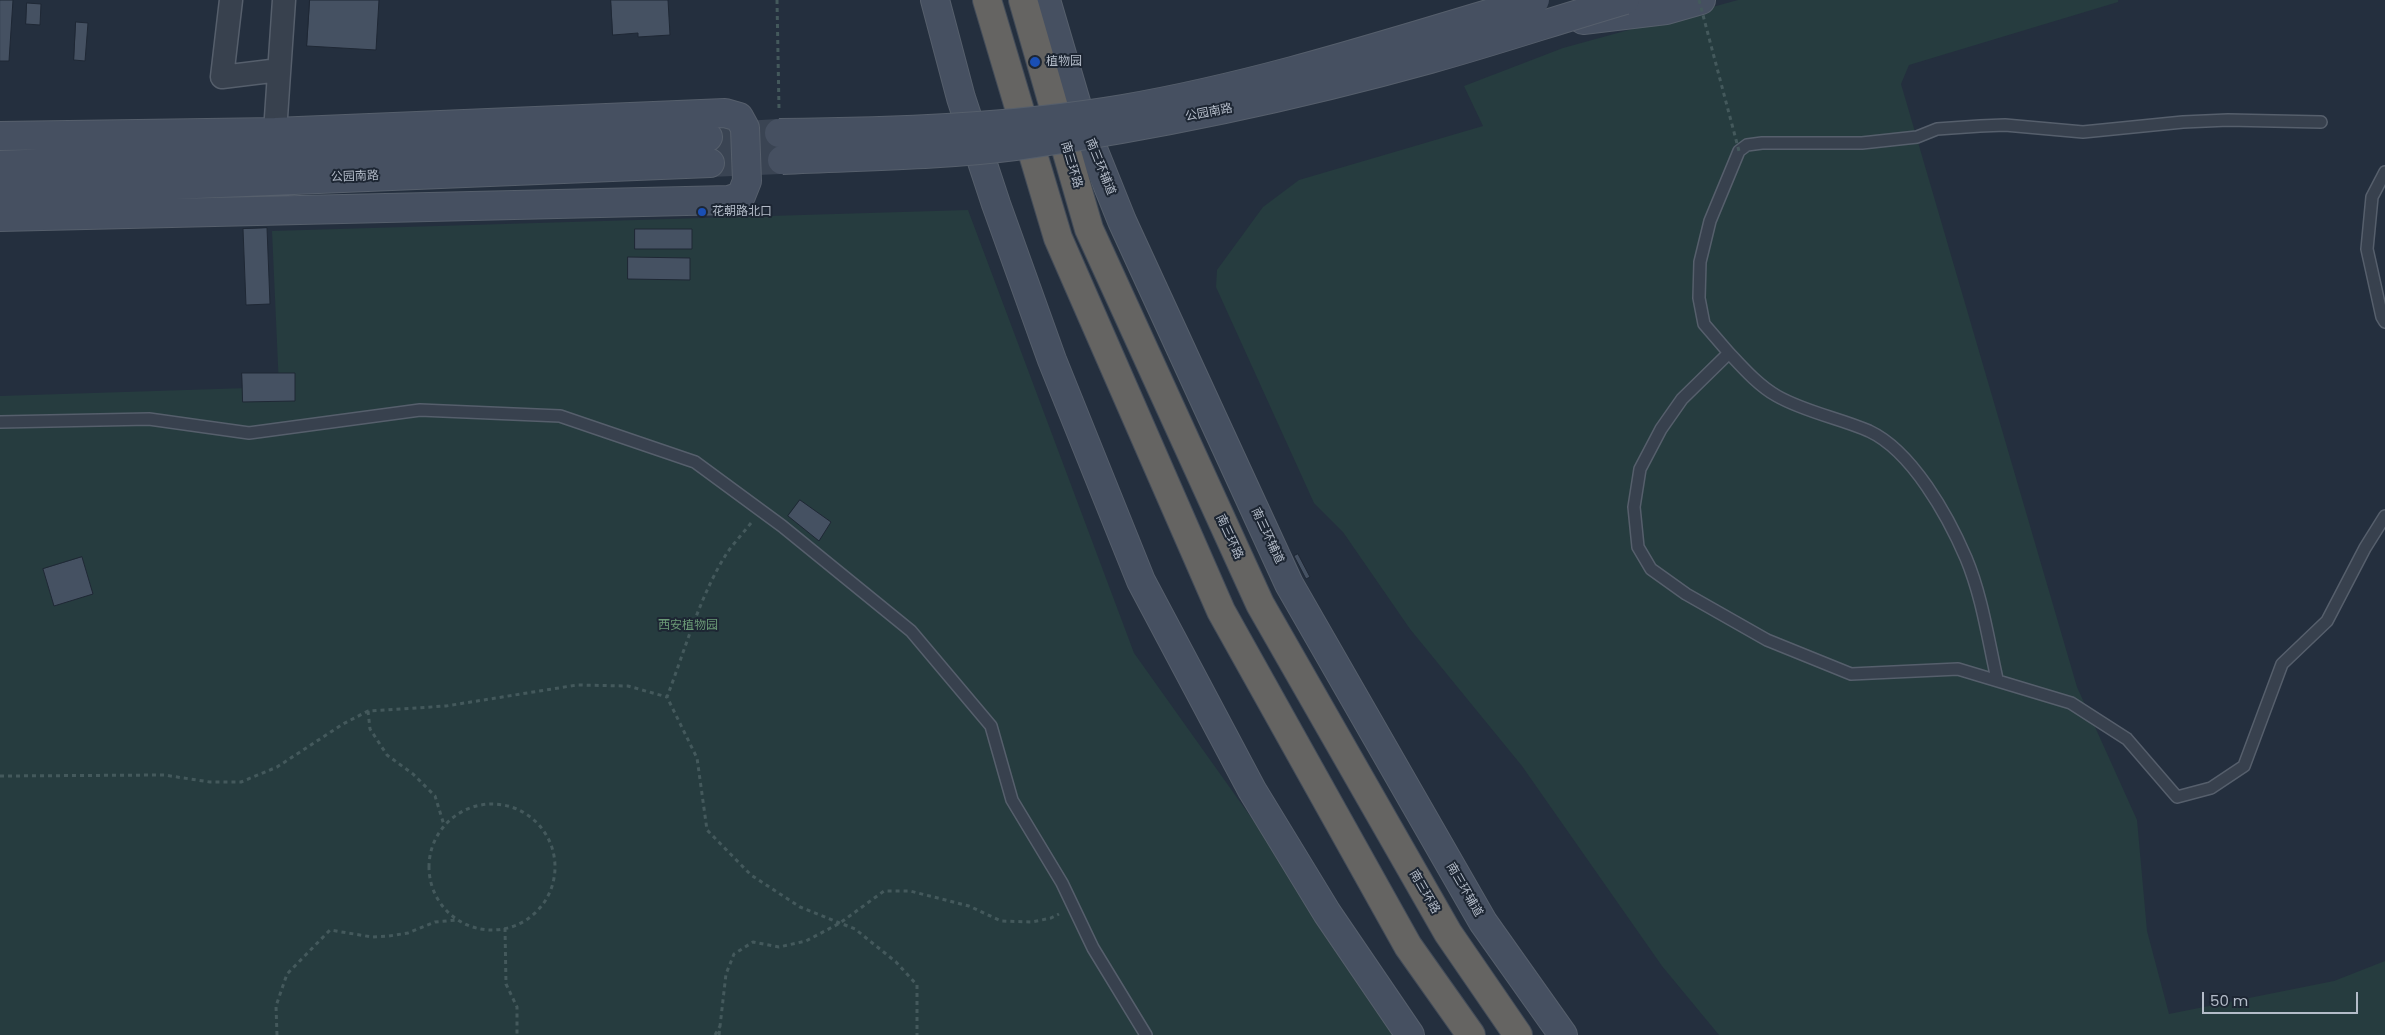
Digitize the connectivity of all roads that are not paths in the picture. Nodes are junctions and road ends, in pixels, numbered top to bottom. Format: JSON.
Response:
{"nodes":[{"id":1,"x":230,"y":0,"type":"edge"},
{"id":2,"x":284,"y":0,"type":"edge"},
{"id":3,"x":936,"y":0,"type":"edge"},
{"id":4,"x":986,"y":0,"type":"edge"},
{"id":5,"x":1023,"y":0,"type":"edge"},
{"id":6,"x":1046,"y":0,"type":"edge"},
{"id":7,"x":1523,"y":0,"type":"edge"},
{"id":8,"x":1535,"y":0,"type":"edge"},
{"id":9,"x":1625,"y":0,"type":"edge"},
{"id":10,"x":1700,"y":0,"type":"edge"},
{"id":11,"x":279,"y":70,"type":"junction"},
{"id":12,"x":2321,"y":122,"type":"dead end"},
{"id":13,"x":775,"y":123,"type":"tunnel mouth"},
{"id":14,"x":1086,"y":130,"type":"junction"},
{"id":15,"x":275,"y":132,"type":"junction"},
{"id":16,"x":0,"y":136,"type":"edge"},
{"id":17,"x":782,"y":160,"type":"tunnel mouth"},
{"id":18,"x":0,"y":165,"type":"edge"},
{"id":19,"x":2385,"y":172,"type":"edge"},
{"id":20,"x":0,"y":192,"type":"edge"},
{"id":21,"x":0,"y":217,"type":"edge"},
{"id":22,"x":2385,"y":322,"type":"edge"},
{"id":23,"x":1729,"y":353,"type":"junction"},
{"id":24,"x":0,"y":422,"type":"edge"},
{"id":25,"x":2385,"y":516,"type":"edge"},
{"id":26,"x":1997,"y":679,"type":"junction"},
{"id":27,"x":1146,"y":1035,"type":"edge"},
{"id":28,"x":1410,"y":1035,"type":"edge"},
{"id":29,"x":1471,"y":1035,"type":"edge"},
{"id":30,"x":1518,"y":1035,"type":"edge"},
{"id":31,"x":1563,"y":1035,"type":"edge"}],
"edges":[{"from":1,"to":11,"type":"street"},
{"from":2,"to":11,"type":"street"},
{"from":3,"to":28,"type":"main road"},
{"from":4,"to":29,"type":"highway"},
{"from":5,"to":30,"type":"highway","name":"南三环路"},
{"from":6,"to":14,"type":"main road","name":"南三环辅道"},
{"from":7,"to":14,"type":"main road"},
{"from":8,"to":13,"type":"main road","name":"公园南路","bridge":true},
{"from":9,"to":17,"type":"main road","name":"公园南路","bridge":true},
{"from":10,"to":14,"type":"main road"},
{"from":11,"to":15,"type":"street"},
{"from":12,"to":23,"type":"lane"},
{"from":14,"to":31,"type":"main road","name":"南三环辅道"},
{"from":15,"to":16,"type":"main road"},
{"from":15,"to":21,"type":"main road"},
{"from":18,"to":20,"type":"main road","name":"公园南路"},
{"from":19,"to":22,"type":"lane"},
{"from":23,"to":26,"type":"lane"},
{"from":23,"to":26,"type":"lane"},
{"from":24,"to":27,"type":"lane"},
{"from":25,"to":26,"type":"lane"}]}
